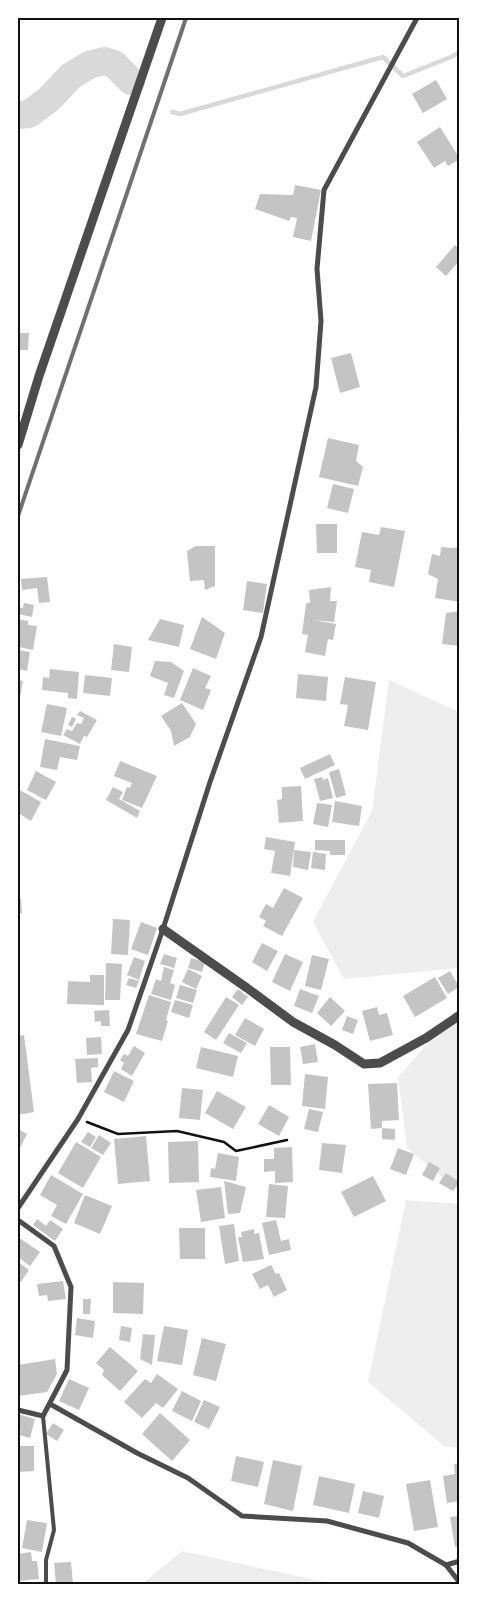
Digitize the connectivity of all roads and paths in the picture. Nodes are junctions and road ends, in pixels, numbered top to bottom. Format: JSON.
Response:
{"nodes":[{"id":1,"x":162,"y":18,"type":"edge"},
{"id":2,"x":417,"y":18,"type":"edge"},
{"id":3,"x":18,"y":444,"type":"edge"},
{"id":4,"x":163,"y":929,"type":"junction"},
{"id":5,"x":460,"y":1015,"type":"edge"},
{"id":6,"x":78,"y":1119,"type":"junction"},
{"id":7,"x":286,"y":1140,"type":"dead end"},
{"id":8,"x":18,"y":1208,"type":"edge"},
{"id":9,"x":18,"y":1220,"type":"edge"},
{"id":10,"x":50,"y":1404,"type":"junction"},
{"id":11,"x":18,"y":1410,"type":"edge"},
{"id":12,"x":44,"y":1416,"type":"junction"},
{"id":13,"x":460,"y":1561,"type":"edge"},
{"id":14,"x":446,"y":1565,"type":"junction"},
{"id":15,"x":460,"y":1583,"type":"edge"},
{"id":16,"x":46,"y":1584,"type":"edge"}],
"edges":[{"from":1,"to":3,"type":"street"},
{"from":2,"to":4,"type":"street"},
{"from":4,"to":5,"type":"street"},
{"from":4,"to":6,"type":"street"},
{"from":6,"to":7,"type":"path"},
{"from":6,"to":8,"type":"street"},
{"from":9,"to":10,"type":"street"},
{"from":10,"to":12,"type":"street"},
{"from":10,"to":14,"type":"street"},
{"from":11,"to":12,"type":"street"},
{"from":12,"to":16,"type":"lane"},
{"from":13,"to":14,"type":"street"},
{"from":14,"to":15,"type":"street"}]}
